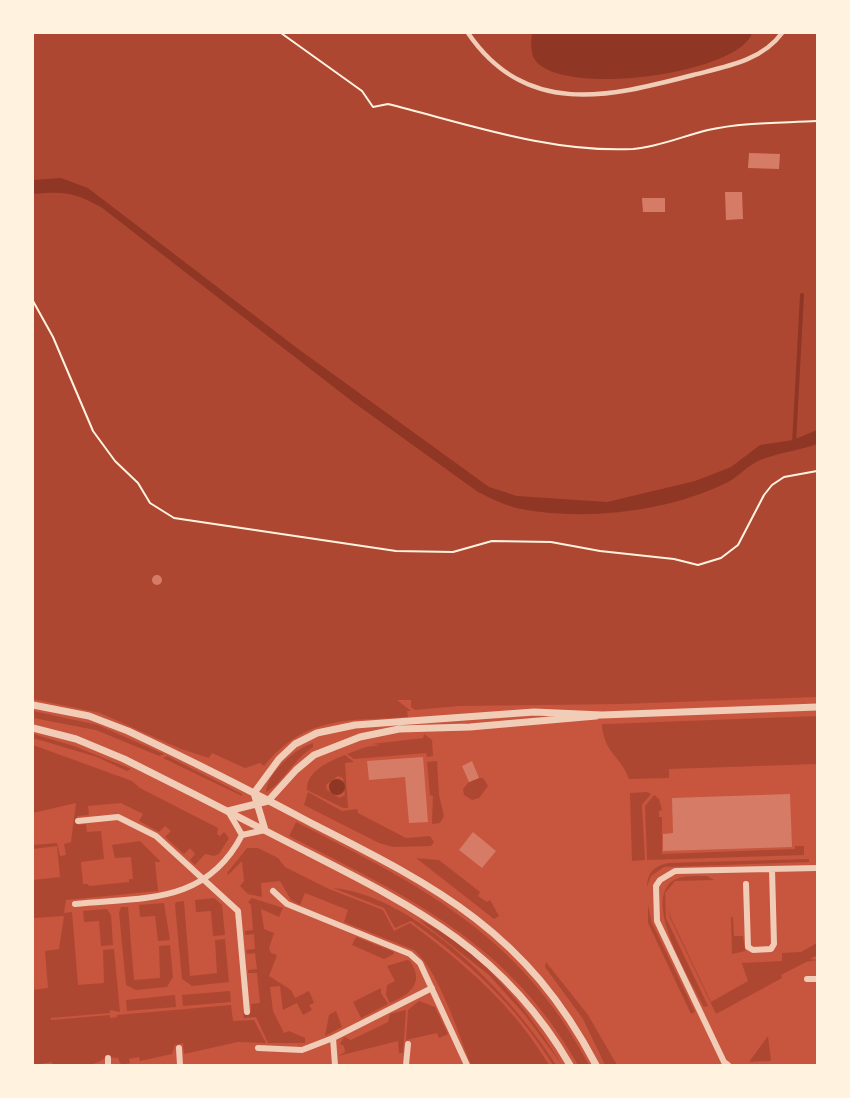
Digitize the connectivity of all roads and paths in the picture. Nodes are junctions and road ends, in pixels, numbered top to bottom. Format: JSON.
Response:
{"nodes":[{"id":1,"x":281,"y":33,"type":"edge"},
{"id":2,"x":468,"y":33,"type":"edge"},
{"id":3,"x":782,"y":33,"type":"edge"},
{"id":4,"x":817,"y":121,"type":"edge"},
{"id":5,"x":33,"y":301,"type":"edge"},
{"id":6,"x":817,"y":471,"type":"edge"},
{"id":7,"x":33,"y":705,"type":"edge"},
{"id":8,"x":817,"y":707,"type":"edge"},
{"id":9,"x":602,"y":715,"type":"junction"},
{"id":10,"x":33,"y":728,"type":"edge"},
{"id":11,"x":254,"y":793,"type":"junction"},
{"id":12,"x":268,"y":801,"type":"junction"},
{"id":13,"x":257,"y":805,"type":"junction"},
{"id":14,"x":228,"y":811,"type":"junction"},
{"id":15,"x":78,"y":821,"type":"dead end"},
{"id":16,"x":265,"y":830,"type":"junction"},
{"id":17,"x":242,"y":835,"type":"junction"},
{"id":18,"x":817,"y":868,"type":"edge"},
{"id":19,"x":772,"y":869,"type":"junction"},
{"id":20,"x":205,"y":880,"type":"junction"},
{"id":21,"x":746,"y":884,"type":"dead end"},
{"id":22,"x":273,"y":891,"type":"dead end"},
{"id":23,"x":75,"y":904,"type":"dead end"},
{"id":24,"x":807,"y":979,"type":"dead end"},
{"id":25,"x":817,"y":979,"type":"edge"},
{"id":26,"x":432,"y":988,"type":"junction"},
{"id":27,"x":247,"y":1012,"type":"dead end"},
{"id":28,"x":333,"y":1038,"type":"junction"},
{"id":29,"x":408,"y":1044,"type":"dead end"},
{"id":30,"x":179,"y":1048,"type":"dead end"},
{"id":31,"x":258,"y":1048,"type":"dead end"},
{"id":32,"x":180,"y":1065,"type":"edge"},
{"id":33,"x":335,"y":1065,"type":"edge"},
{"id":34,"x":406,"y":1065,"type":"edge"},
{"id":35,"x":467,"y":1065,"type":"edge"},
{"id":36,"x":570,"y":1065,"type":"edge"},
{"id":37,"x":596,"y":1065,"type":"edge"},
{"id":38,"x":728,"y":1065,"type":"edge"}],
"edges":[{"from":1,"to":4,"type":"path"},
{"from":2,"to":3,"type":"street"},
{"from":5,"to":6,"type":"path"},
{"from":7,"to":11,"type":"street"},
{"from":8,"to":9,"type":"street"},
{"from":9,"to":11,"type":"street"},
{"from":9,"to":12,"type":"street"},
{"from":10,"to":14,"type":"street"},
{"from":11,"to":12,"type":"street"},
{"from":11,"to":13,"type":"street"},
{"from":12,"to":13,"type":"street"},
{"from":12,"to":37,"type":"street"},
{"from":13,"to":14,"type":"street"},
{"from":13,"to":16,"type":"street"},
{"from":14,"to":16,"type":"street"},
{"from":14,"to":17,"type":"street"},
{"from":15,"to":20,"type":"street"},
{"from":16,"to":17,"type":"street"},
{"from":16,"to":36,"type":"street"},
{"from":17,"to":20,"type":"street"},
{"from":18,"to":19,"type":"street"},
{"from":19,"to":21,"type":"street"},
{"from":19,"to":38,"type":"street"},
{"from":20,"to":23,"type":"street"},
{"from":20,"to":27,"type":"street"},
{"from":22,"to":26,"type":"street"},
{"from":24,"to":25,"type":"street"},
{"from":26,"to":28,"type":"street"},
{"from":26,"to":35,"type":"street"},
{"from":28,"to":31,"type":"street"},
{"from":28,"to":33,"type":"street"},
{"from":29,"to":34,"type":"street"},
{"from":30,"to":32,"type":"street"}]}
